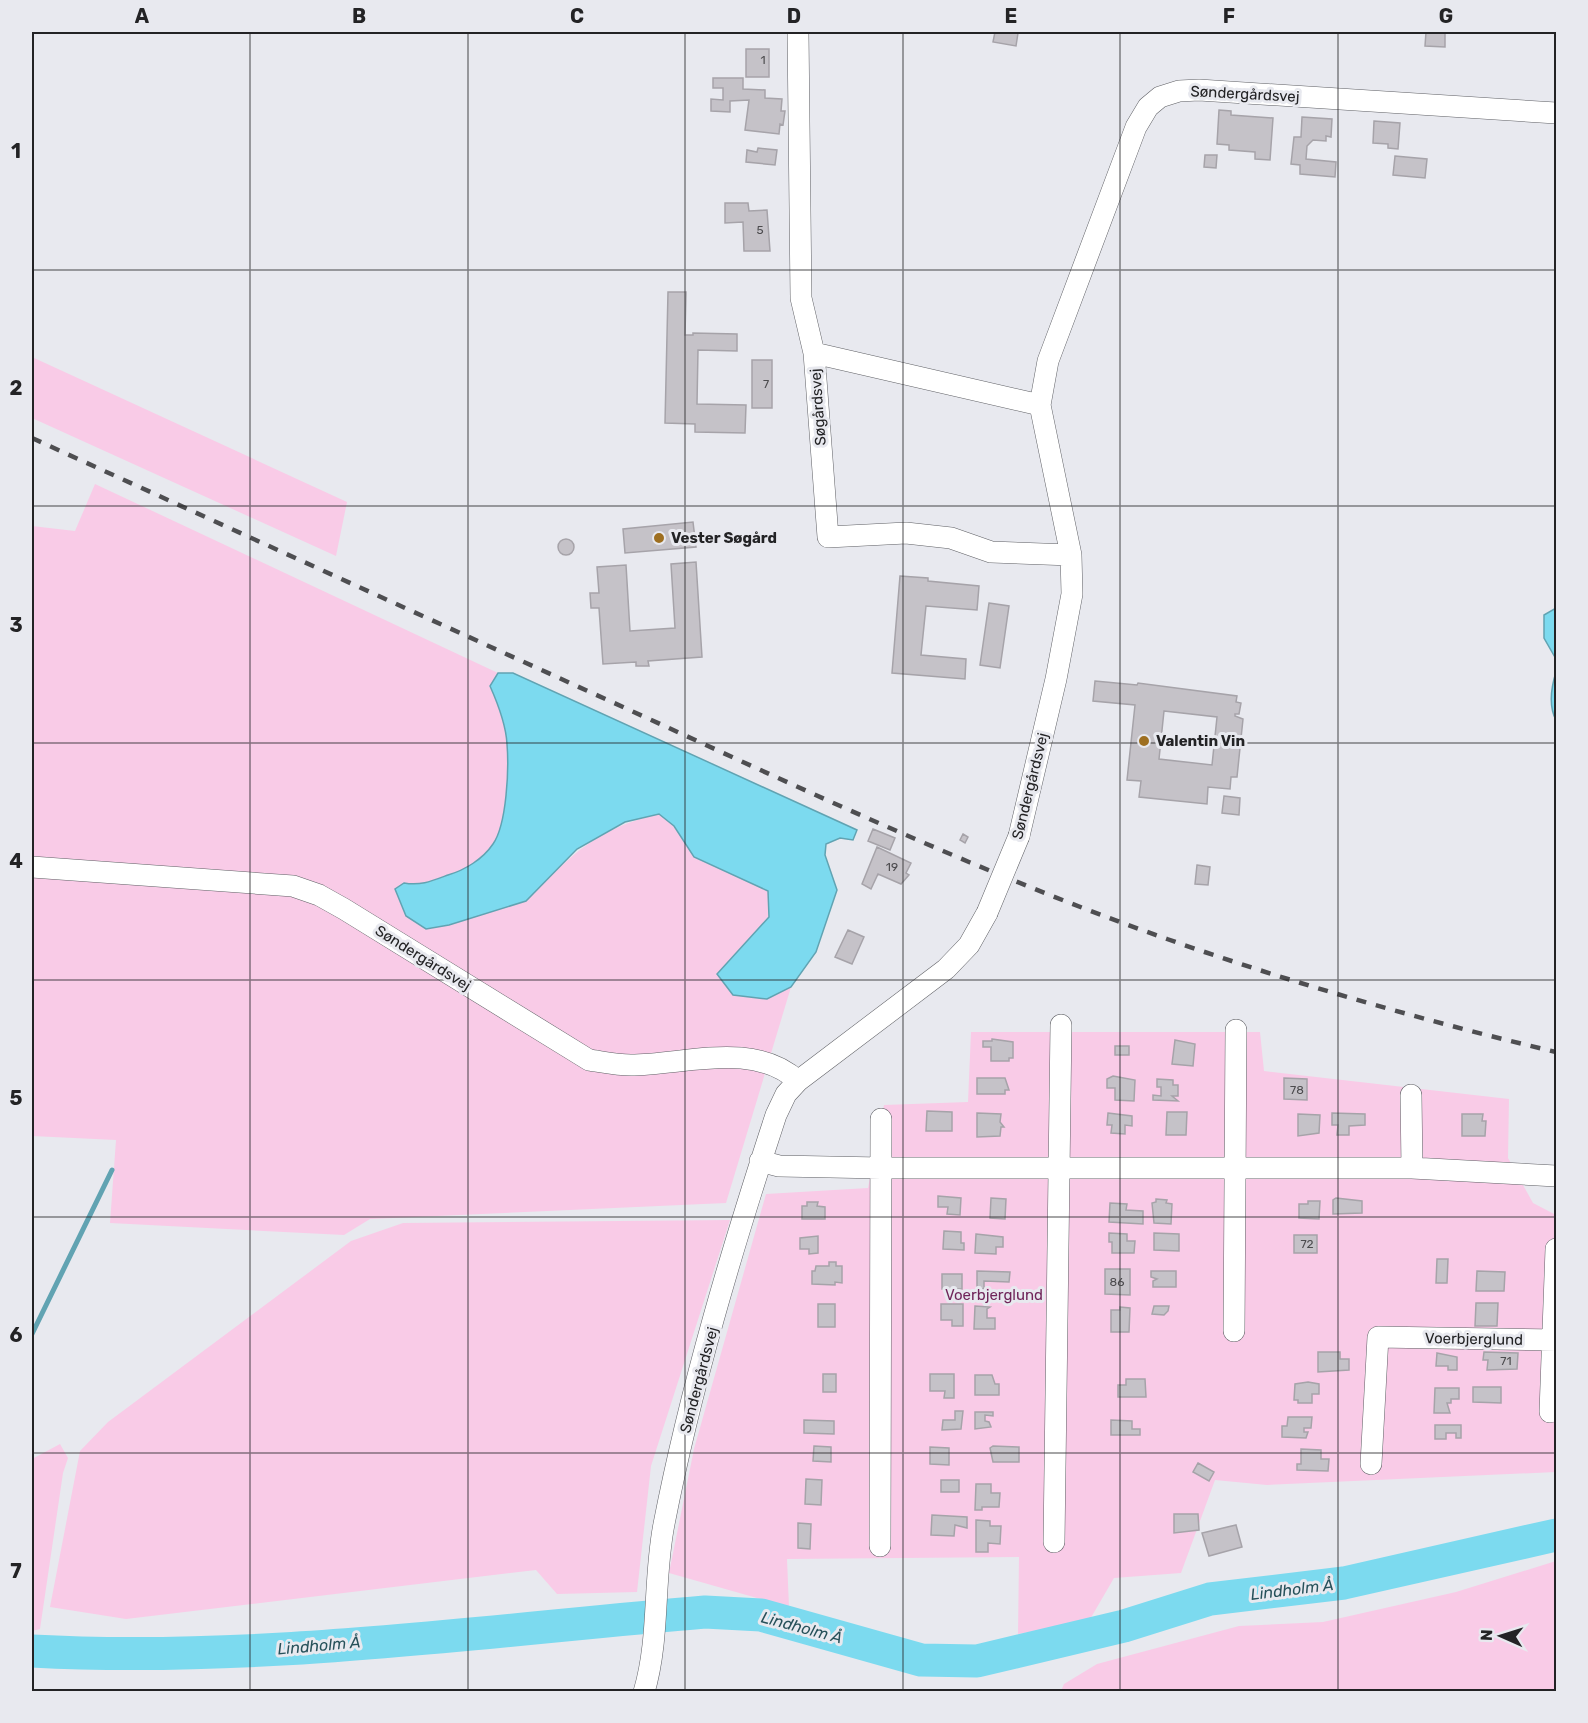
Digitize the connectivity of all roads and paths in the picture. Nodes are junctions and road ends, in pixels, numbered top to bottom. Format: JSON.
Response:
{"nodes":[{"id":1,"x":798,"y":32,"type":"edge"},
{"id":2,"x":1557,"y":113,"type":"edge"},
{"id":3,"x":814,"y":353,"type":"junction"},
{"id":4,"x":1040,"y":405,"type":"junction"},
{"id":5,"x":1071,"y":555,"type":"junction"},
{"id":6,"x":32,"y":867,"type":"edge"},
{"id":7,"x":1061,"y":1025,"type":"dead end"},
{"id":8,"x":1236,"y":1030,"type":"dead end"},
{"id":9,"x":798,"y":1081,"type":"junction"},
{"id":10,"x":1411,"y":1095,"type":"dead end"},
{"id":11,"x":881,"y":1119,"type":"dead end"},
{"id":12,"x":760,"y":1161,"type":"junction"},
{"id":13,"x":881,"y":1168,"type":"junction"},
{"id":14,"x":1060,"y":1168,"type":"junction"},
{"id":15,"x":1412,"y":1168,"type":"junction"},
{"id":16,"x":1234,"y":1170,"type":"junction"},
{"id":17,"x":1557,"y":1176,"type":"edge"},
{"id":18,"x":1557,"y":1249,"type":"edge"},
{"id":19,"x":1234,"y":1331,"type":"dead end"},
{"id":20,"x":1555,"y":1340,"type":"edge"},
{"id":21,"x":1550,"y":1412,"type":"dead end"},
{"id":22,"x":1371,"y":1464,"type":"dead end"},
{"id":23,"x":1054,"y":1542,"type":"dead end"},
{"id":24,"x":880,"y":1546,"type":"dead end"},
{"id":25,"x":644,"y":1692,"type":"edge"}],
"edges":[{"from":1,"to":3,"type":"street","name":"Søgårdsvej"},
{"from":2,"to":4,"type":"street","name":"Søndergårdsvej"},
{"from":3,"to":4,"type":"street"},
{"from":3,"to":5,"type":"street","name":"Søgårdsvej"},
{"from":4,"to":5,"type":"street","name":"Søndergårdsvej"},
{"from":5,"to":9,"type":"street","name":"Søndergårdsvej","bridge":true},
{"from":6,"to":9,"type":"street","name":"Søndergårdsvej"},
{"from":7,"to":14,"type":"street"},
{"from":8,"to":16,"type":"street"},
{"from":9,"to":12,"type":"street","name":"Søndergårdsvej"},
{"from":10,"to":15,"type":"street"},
{"from":11,"to":13,"type":"street"},
{"from":12,"to":13,"type":"street"},
{"from":12,"to":25,"type":"street","name":"Søndergårdsvej"},
{"from":13,"to":14,"type":"street"},
{"from":13,"to":24,"type":"street"},
{"from":14,"to":16,"type":"street"},
{"from":14,"to":23,"type":"street"},
{"from":15,"to":16,"type":"street"},
{"from":15,"to":17,"type":"street"},
{"from":16,"to":19,"type":"street"},
{"from":18,"to":20,"type":"street"},
{"from":20,"to":21,"type":"street"},
{"from":20,"to":22,"type":"street","name":"Voerbjerglund"}]}
